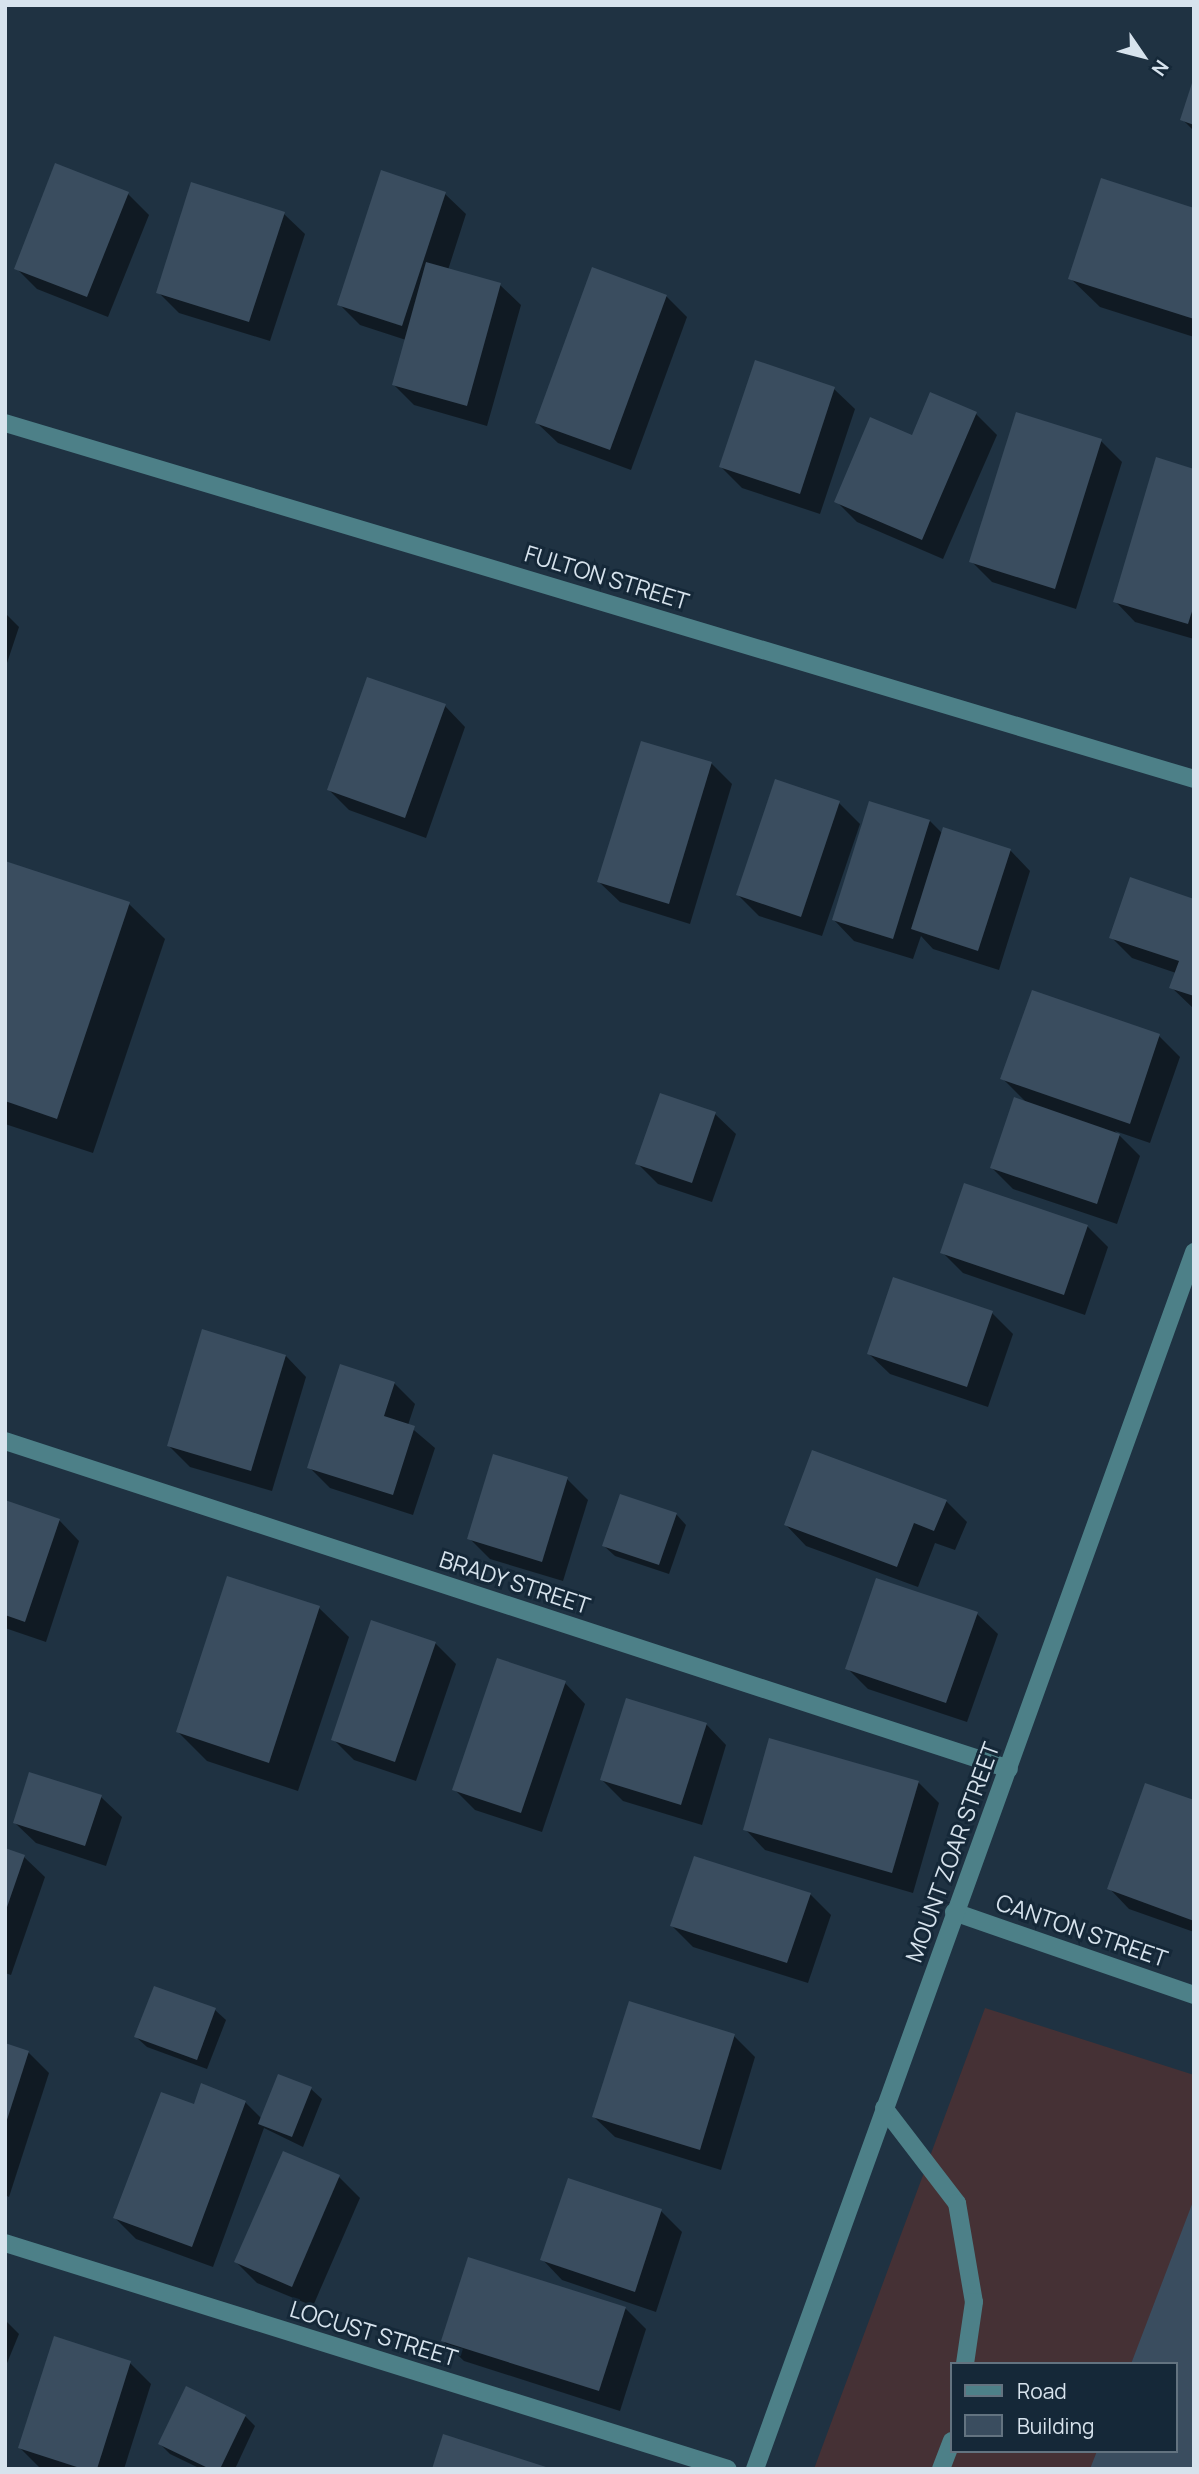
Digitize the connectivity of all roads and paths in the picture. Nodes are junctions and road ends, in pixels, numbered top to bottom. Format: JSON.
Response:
{"nodes":[{"id":1,"x":5,"y":422,"type":"edge"},
{"id":2,"x":1194,"y":779,"type":"edge"},
{"id":3,"x":1194,"y":1252,"type":"edge"},
{"id":4,"x":5,"y":1441,"type":"edge"},
{"id":5,"x":1009,"y":1769,"type":"junction"},
{"id":6,"x":954,"y":1912,"type":"junction"},
{"id":7,"x":1194,"y":1995,"type":"edge"},
{"id":8,"x":884,"y":2108,"type":"junction"},
{"id":9,"x":5,"y":2244,"type":"edge"},
{"id":10,"x":965,"y":2362,"type":"edge"},
{"id":11,"x":950,"y":2446,"type":"edge"},
{"id":12,"x":728,"y":2469,"type":"edge"},
{"id":13,"x":755,"y":2469,"type":"edge"},
{"id":14,"x":941,"y":2469,"type":"edge"}],
"edges":[{"from":1,"to":2,"type":"street","name":"FULTON STREET"},
{"from":3,"to":5,"type":"street","name":"MOUNT ZOAR STREET"},
{"from":4,"to":5,"type":"street","name":"BRADY STREET"},
{"from":5,"to":6,"type":"street","name":"MOUNT ZOAR STREET"},
{"from":6,"to":7,"type":"street","name":"CANTON STREET"},
{"from":6,"to":8,"type":"street","name":"MOUNT ZOAR STREET"},
{"from":8,"to":10,"type":"street"},
{"from":8,"to":13,"type":"street","name":"MOUNT ZOAR STREET"},
{"from":9,"to":12,"type":"street","name":"LOCUST STREET"},
{"from":11,"to":14,"type":"street"}]}
